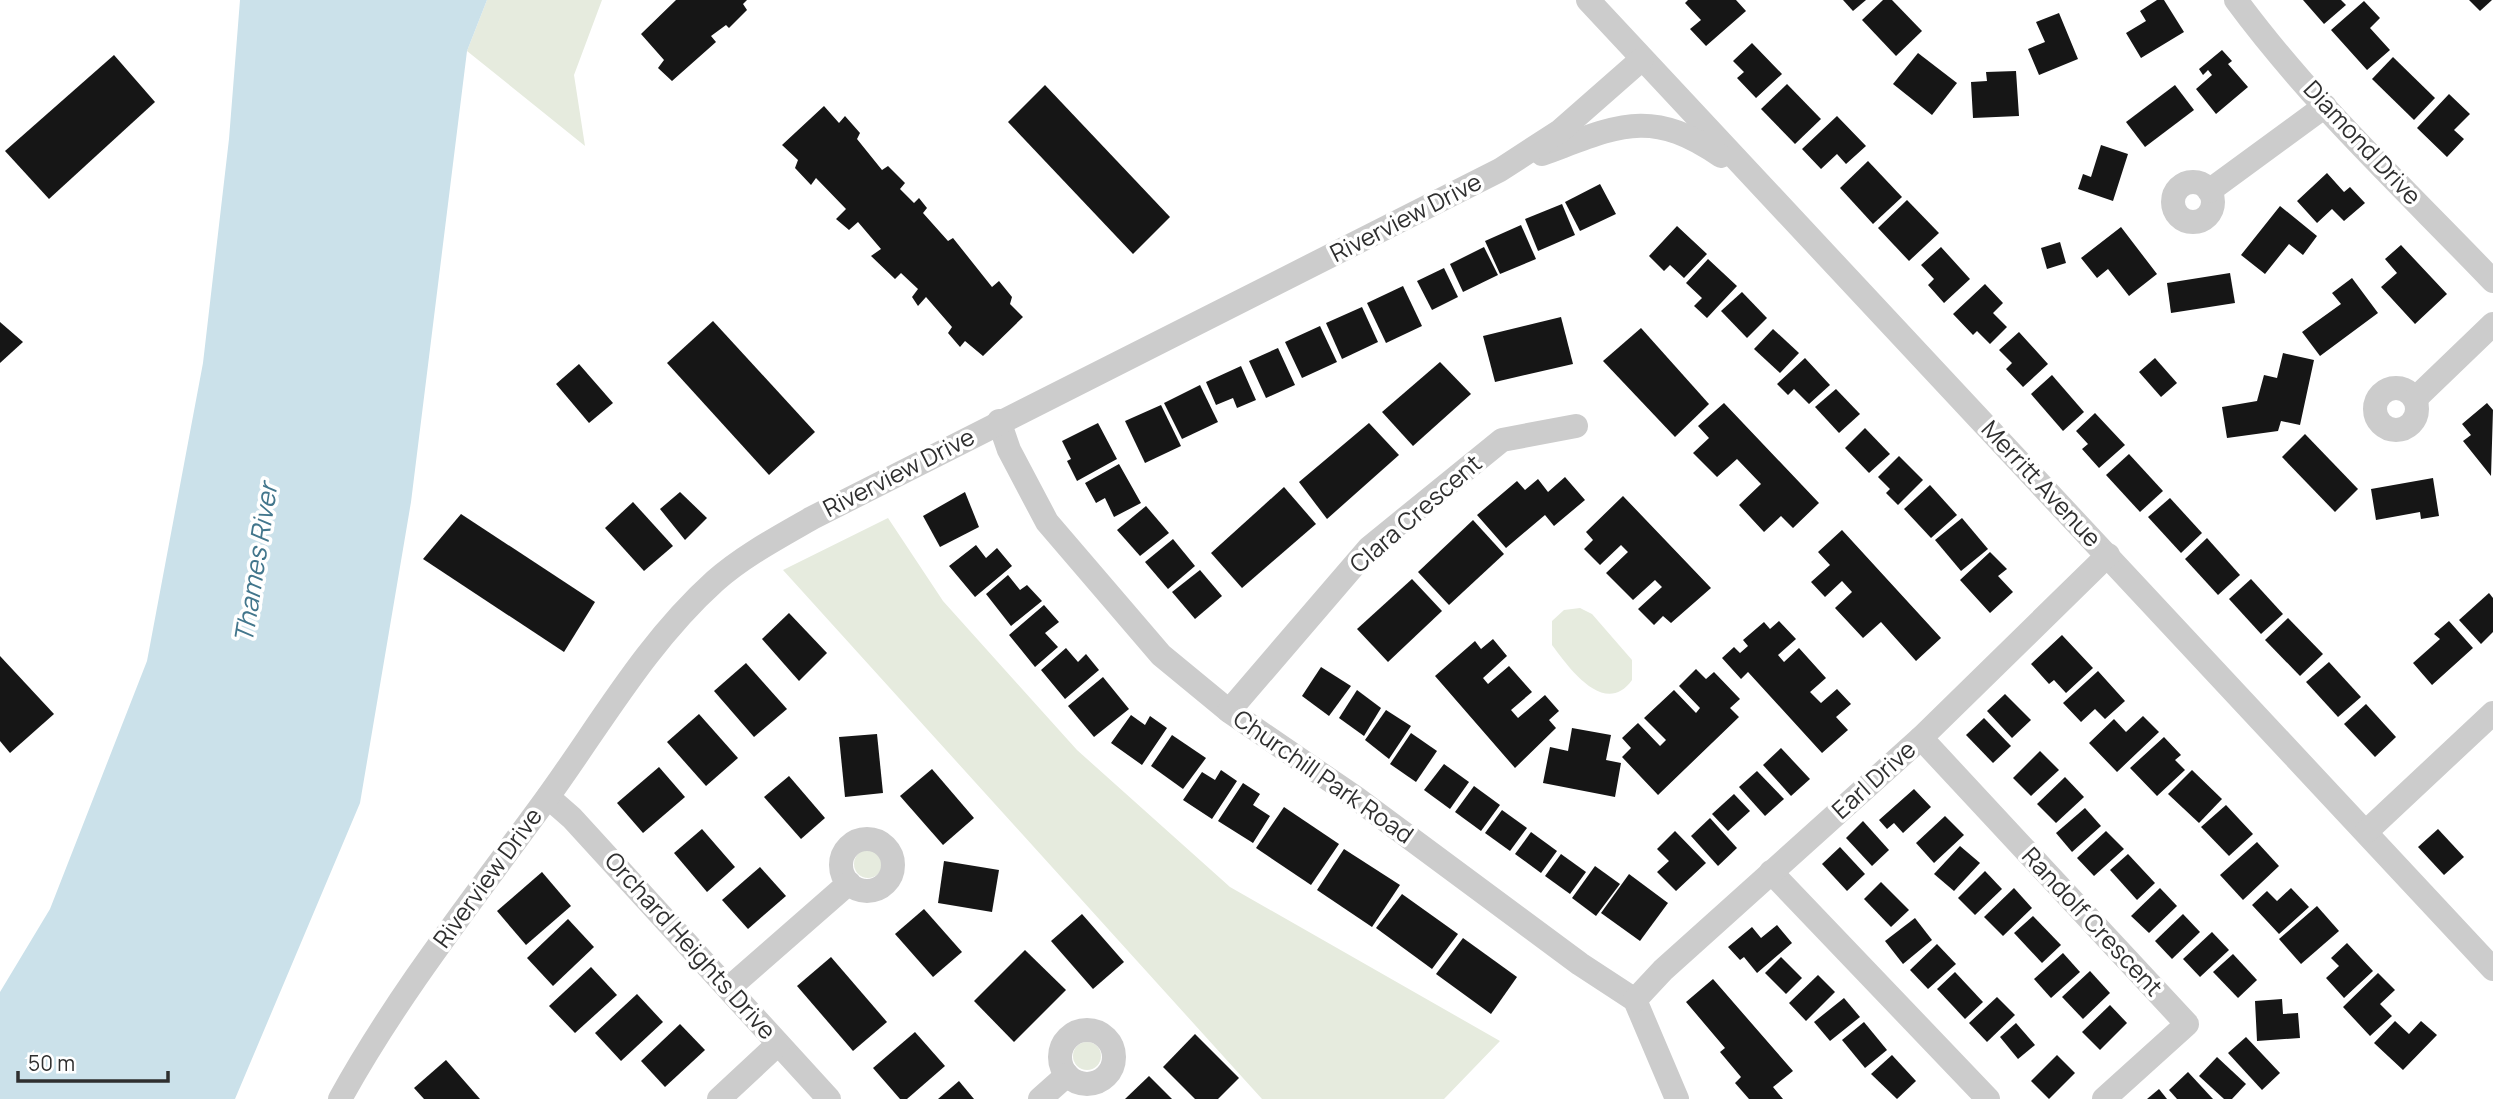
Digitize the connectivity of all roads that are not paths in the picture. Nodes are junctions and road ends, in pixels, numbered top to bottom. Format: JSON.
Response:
{"nodes":[{"id":1,"x":1588,"y":0,"type":"edge"},
{"id":2,"x":2236,"y":0,"type":"edge"},
{"id":3,"x":1642,"y":59,"type":"junction"},
{"id":4,"x":2325,"y":106,"type":"junction"},
{"id":5,"x":1500,"y":170,"type":"junction"},
{"id":6,"x":1756,"y":180,"type":"junction"},
{"id":7,"x":2209,"y":191,"type":"dead end"},
{"id":8,"x":2493,"y":281,"type":"edge"},
{"id":9,"x":2493,"y":324,"type":"edge"},
{"id":10,"x":2414,"y":399,"type":"dead end"},
{"id":11,"x":999,"y":421,"type":"junction"},
{"id":12,"x":1576,"y":426,"type":"dead end"},
{"id":13,"x":2108,"y":555,"type":"junction"},
{"id":14,"x":1229,"y":711,"type":"junction"},
{"id":15,"x":2493,"y":713,"type":"edge"},
{"id":16,"x":1921,"y":738,"type":"junction"},
{"id":17,"x":548,"y":797,"type":"junction"},
{"id":18,"x":2367,"y":831,"type":"junction"},
{"id":19,"x":1771,"y":872,"type":"junction"},
{"id":20,"x":849,"y":883,"type":"dead end"},
{"id":21,"x":2493,"y":969,"type":"edge"},
{"id":22,"x":729,"y":989,"type":"junction"},
{"id":23,"x":1634,"y":1000,"type":"junction"},
{"id":24,"x":778,"y":1044,"type":"junction"},
{"id":25,"x":1067,"y":1075,"type":"dead end"},
{"id":26,"x":340,"y":1099,"type":"edge"},
{"id":27,"x":719,"y":1099,"type":"edge"},
{"id":28,"x":829,"y":1099,"type":"edge"},
{"id":29,"x":1040,"y":1099,"type":"edge"},
{"id":30,"x":1676,"y":1099,"type":"edge"},
{"id":31,"x":1988,"y":1099,"type":"edge"},
{"id":32,"x":2104,"y":1099,"type":"edge"}],
"edges":[{"from":1,"to":3,"type":"street","name":"Merritt Avenue"},
{"from":2,"to":4,"type":"street","name":"Diamond Drive"},
{"from":3,"to":5,"type":"street","name":"Riverview Drive"},
{"from":3,"to":6,"type":"street","name":"Merritt Avenue"},
{"from":4,"to":7,"type":"street"},
{"from":4,"to":8,"type":"street","name":"Diamond Drive"},
{"from":5,"to":6,"type":"street"},
{"from":5,"to":11,"type":"street","name":"Riverview Drive"},
{"from":6,"to":13,"type":"street","name":"Merritt Avenue"},
{"from":9,"to":10,"type":"street"},
{"from":11,"to":14,"type":"street","name":"Churchill Park Road"},
{"from":11,"to":17,"type":"street","name":"Riverview Drive"},
{"from":12,"to":14,"type":"street","name":"Clara Crescent"},
{"from":13,"to":16,"type":"street","name":"Earl Drive"},
{"from":13,"to":18,"type":"street","name":"Merritt Avenue"},
{"from":14,"to":23,"type":"street","name":"Churchill Park Road"},
{"from":15,"to":18,"type":"street"},
{"from":16,"to":19,"type":"street","name":"Earl Drive"},
{"from":16,"to":32,"type":"street","name":"Randolf Crescent"},
{"from":17,"to":22,"type":"street","name":"Orchard Heights Drive"},
{"from":17,"to":26,"type":"street","name":"Riverview Drive"},
{"from":18,"to":21,"type":"street","name":"Merritt Avenue"},
{"from":19,"to":23,"type":"street","name":"Earl Drive"},
{"from":19,"to":31,"type":"street"},
{"from":20,"to":22,"type":"street"},
{"from":22,"to":24,"type":"street","name":"Orchard Heights Drive"},
{"from":23,"to":30,"type":"street"},
{"from":24,"to":27,"type":"street"},
{"from":24,"to":28,"type":"street","name":"Orchard Heights Drive"},
{"from":25,"to":29,"type":"street"}]}
